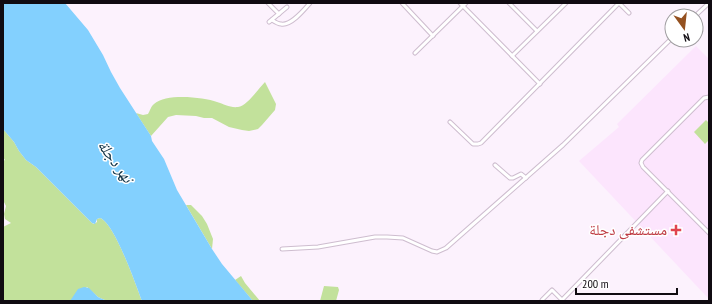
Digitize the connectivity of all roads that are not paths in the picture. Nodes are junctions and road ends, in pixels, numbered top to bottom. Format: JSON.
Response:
{"nodes":[{"id":1,"x":268,"y":3,"type":"edge"},
{"id":2,"x":310,"y":3,"type":"edge"},
{"id":3,"x":402,"y":3,"type":"edge"},
{"id":4,"x":509,"y":3,"type":"edge"},
{"id":5,"x":619,"y":3,"type":"edge"},
{"id":6,"x":463,"y":4,"type":"edge"},
{"id":7,"x":563,"y":4,"type":"edge"},
{"id":8,"x":287,"y":7,"type":"dead end"},
{"id":9,"x":629,"y":13,"type":"dead end"},
{"id":10,"x":279,"y":14,"type":"junction"},
{"id":11,"x":538,"y":30,"type":"junction"},
{"id":12,"x":433,"y":36,"type":"junction"},
{"id":13,"x":664,"y":46,"type":"edge"},
{"id":14,"x":415,"y":54,"type":"dead end"},
{"id":15,"x":512,"y":56,"type":"junction"},
{"id":16,"x":540,"y":84,"type":"junction"},
{"id":17,"x":709,"y":96,"type":"edge"},
{"id":18,"x":450,"y":122,"type":"dead end"},
{"id":19,"x":495,"y":165,"type":"dead end"},
{"id":20,"x":526,"y":178,"type":"junction"},
{"id":21,"x":668,"y":191,"type":"junction"},
{"id":22,"x":709,"y":233,"type":"edge"},
{"id":23,"x":282,"y":249,"type":"dead end"},
{"id":24,"x":542,"y":300,"type":"dead end"},
{"id":25,"x":562,"y":300,"type":"edge"}],
"edges":[{"from":1,"to":10,"type":"street"},
{"from":2,"to":10,"type":"street"},
{"from":3,"to":12,"type":"street"},
{"from":4,"to":11,"type":"street"},
{"from":5,"to":9,"type":"street"},
{"from":5,"to":16,"type":"street"},
{"from":6,"to":12,"type":"street"},
{"from":6,"to":15,"type":"street"},
{"from":7,"to":11,"type":"street"},
{"from":8,"to":10,"type":"street"},
{"from":11,"to":15,"type":"street"},
{"from":12,"to":14,"type":"street"},
{"from":13,"to":20,"type":"street"},
{"from":15,"to":16,"type":"street"},
{"from":16,"to":18,"type":"street"},
{"from":17,"to":21,"type":"street"},
{"from":19,"to":20,"type":"street"},
{"from":20,"to":23,"type":"street"},
{"from":21,"to":22,"type":"street"},
{"from":21,"to":25,"type":"street"},
{"from":24,"to":25,"type":"street"}]}
